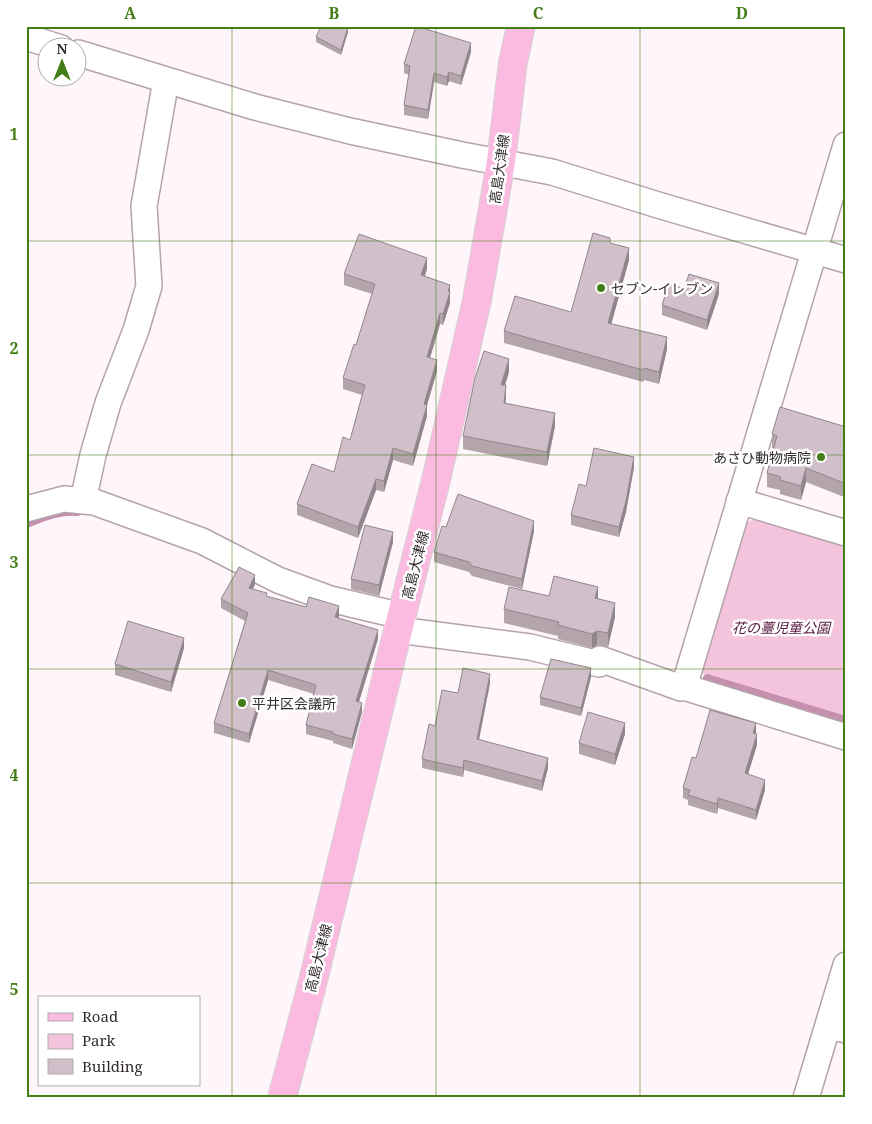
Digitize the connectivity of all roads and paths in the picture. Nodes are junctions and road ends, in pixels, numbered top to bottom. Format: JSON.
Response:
{"nodes":[{"id":1,"x":521,"y":26,"type":"edge"},
{"id":2,"x":26,"y":37,"type":"edge"},
{"id":3,"x":38,"y":41,"type":"edge"},
{"id":4,"x":88,"y":56,"type":"edge"},
{"id":5,"x":166,"y":80,"type":"junction"},
{"id":6,"x":846,"y":145,"type":"edge"},
{"id":7,"x":501,"y":162,"type":"junction"},
{"id":8,"x":815,"y":251,"type":"junction"},
{"id":9,"x":846,"y":260,"type":"edge"},
{"id":10,"x":83,"y":501,"type":"junction"},
{"id":11,"x":739,"y":501,"type":"junction"},
{"id":12,"x":26,"y":509,"type":"edge"},
{"id":13,"x":846,"y":533,"type":"edge"},
{"id":14,"x":400,"y":623,"type":"junction"},
{"id":15,"x":684,"y":687,"type":"junction"},
{"id":16,"x":846,"y":737,"type":"edge"},
{"id":17,"x":846,"y":965,"type":"edge"},
{"id":18,"x":837,"y":1027,"type":"edge"},
{"id":19,"x":282,"y":1098,"type":"edge"},
{"id":20,"x":806,"y":1098,"type":"edge"}],
"edges":[{"from":1,"to":7,"type":"main road","name":"高島大津線"},
{"from":2,"to":3,"type":"street"},
{"from":4,"to":5,"type":"street"},
{"from":5,"to":7,"type":"street"},
{"from":5,"to":10,"type":"street"},
{"from":6,"to":8,"type":"street"},
{"from":7,"to":8,"type":"street"},
{"from":7,"to":14,"type":"main road","name":"高島大津線"},
{"from":8,"to":9,"type":"street"},
{"from":8,"to":11,"type":"street"},
{"from":10,"to":12,"type":"street"},
{"from":10,"to":14,"type":"street"},
{"from":11,"to":13,"type":"street"},
{"from":11,"to":15,"type":"street"},
{"from":14,"to":15,"type":"street"},
{"from":14,"to":19,"type":"main road","name":"高島大津線"},
{"from":15,"to":16,"type":"street"},
{"from":17,"to":18,"type":"street"},
{"from":18,"to":20,"type":"street"}]}
